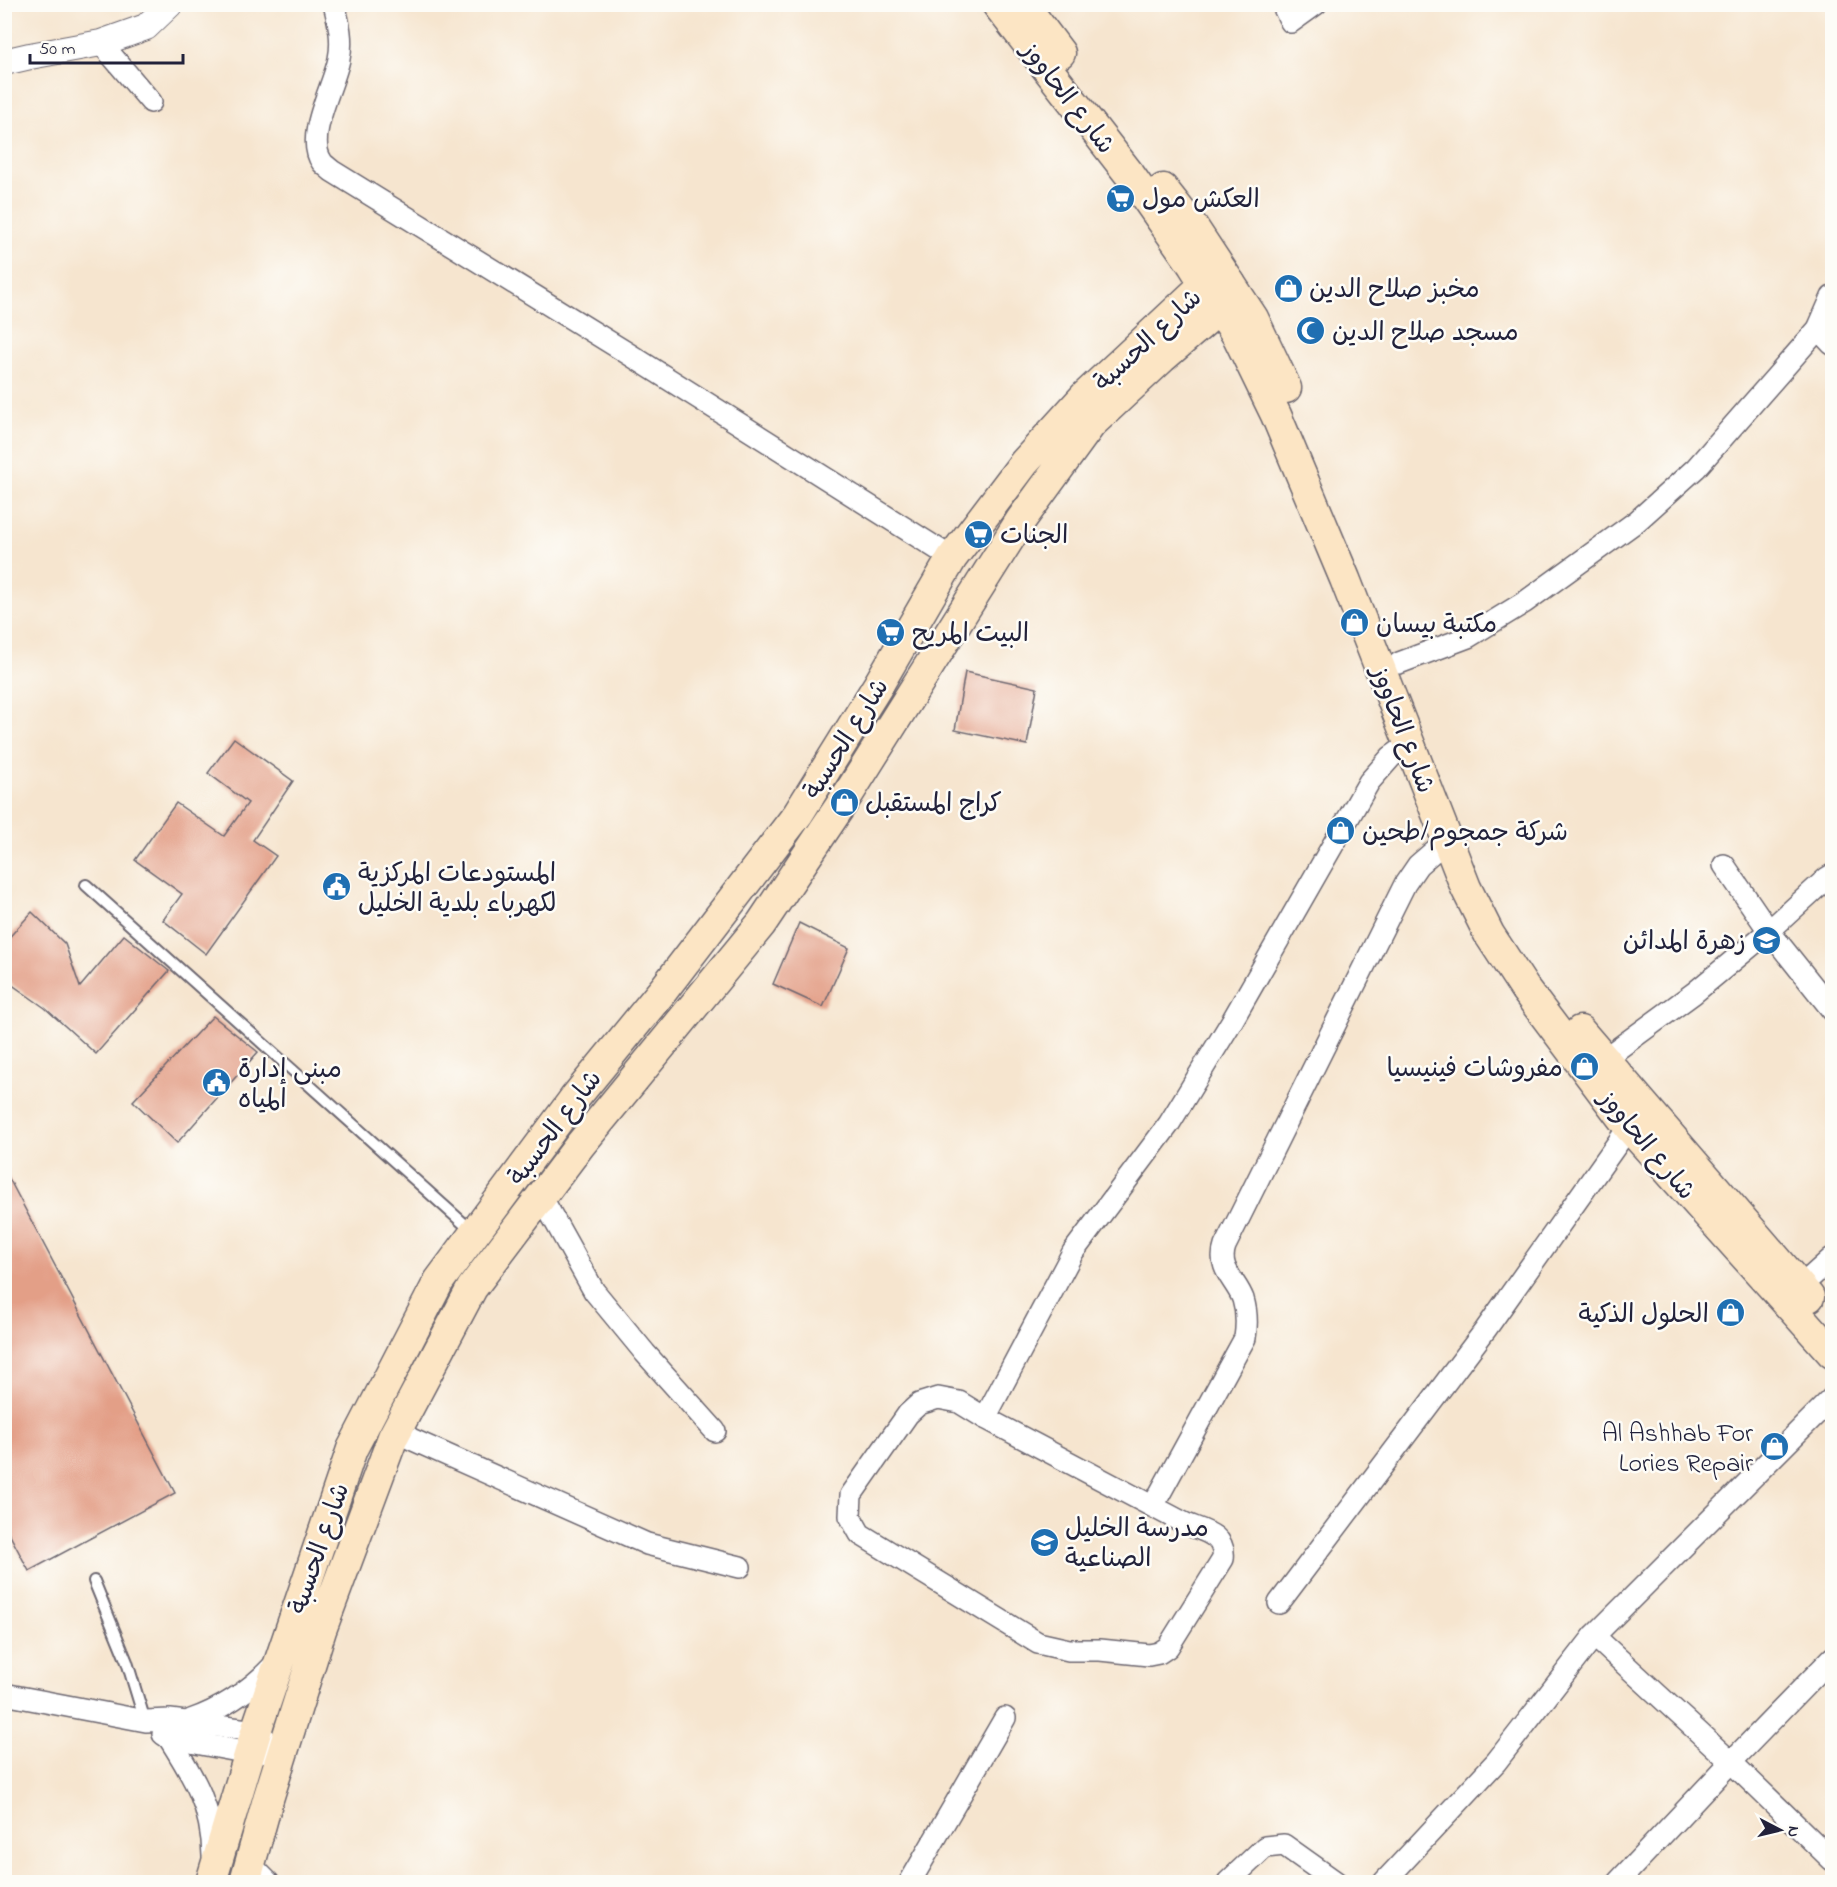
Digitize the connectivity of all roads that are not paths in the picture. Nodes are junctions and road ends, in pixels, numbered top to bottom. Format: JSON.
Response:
{"nodes":[{"id":1,"x":170,"y":4,"type":"edge"},
{"id":2,"x":334,"y":4,"type":"edge"},
{"id":3,"x":997,"y":4,"type":"edge"},
{"id":4,"x":1023,"y":4,"type":"edge"},
{"id":5,"x":1282,"y":4,"type":"edge"},
{"id":6,"x":1316,"y":4,"type":"edge"},
{"id":7,"x":100,"y":43,"type":"junction"},
{"id":8,"x":4,"y":62,"type":"edge"},
{"id":9,"x":151,"y":102,"type":"dead end"},
{"id":10,"x":1218,"y":292,"type":"junction"},
{"id":11,"x":1833,"y":297,"type":"edge"},
{"id":12,"x":1818,"y":329,"type":"junction"},
{"id":13,"x":1833,"y":344,"type":"edge"},
{"id":14,"x":952,"y":558,"type":"junction"},
{"id":15,"x":1398,"y":663,"type":"junction"},
{"id":16,"x":1409,"y":744,"type":"junction"},
{"id":17,"x":1447,"y":840,"type":"junction"},
{"id":18,"x":1724,"y":865,"type":"dead end"},
{"id":19,"x":1833,"y":875,"type":"edge"},
{"id":20,"x":86,"y":885,"type":"dead end"},
{"id":21,"x":1768,"y":931,"type":"junction"},
{"id":22,"x":1833,"y":1010,"type":"edge"},
{"id":23,"x":1604,"y":1059,"type":"junction"},
{"id":24,"x":1629,"y":1126,"type":"junction"},
{"id":25,"x":541,"y":1196,"type":"junction"},
{"id":26,"x":475,"y":1233,"type":"junction"},
{"id":27,"x":1833,"y":1258,"type":"edge"},
{"id":28,"x":1800,"y":1287,"type":"junction"},
{"id":29,"x":1833,"y":1325,"type":"edge"},
{"id":30,"x":1833,"y":1353,"type":"edge"},
{"id":31,"x":1833,"y":1398,"type":"edge"},
{"id":32,"x":985,"y":1418,"type":"junction"},
{"id":33,"x":398,"y":1429,"type":"junction"},
{"id":34,"x":715,"y":1431,"type":"dead end"},
{"id":35,"x":1153,"y":1506,"type":"junction"},
{"id":36,"x":740,"y":1567,"type":"dead end"},
{"id":37,"x":94,"y":1581,"type":"dead end"},
{"id":38,"x":1279,"y":1603,"type":"dead end"},
{"id":39,"x":1594,"y":1636,"type":"junction"},
{"id":40,"x":1833,"y":1658,"type":"edge"},
{"id":41,"x":280,"y":1659,"type":"junction"},
{"id":42,"x":4,"y":1694,"type":"edge"},
{"id":43,"x":1005,"y":1718,"type":"dead end"},
{"id":44,"x":146,"y":1721,"type":"junction"},
{"id":45,"x":186,"y":1722,"type":"junction"},
{"id":46,"x":169,"y":1738,"type":"junction"},
{"id":47,"x":253,"y":1742,"type":"junction"},
{"id":48,"x":282,"y":1752,"type":"junction"},
{"id":49,"x":1731,"y":1762,"type":"junction"},
{"id":50,"x":1833,"y":1860,"type":"edge"},
{"id":51,"x":254,"y":1876,"type":"edge"},
{"id":52,"x":212,"y":1879,"type":"edge"},
{"id":53,"x":910,"y":1882,"type":"edge"},
{"id":54,"x":1228,"y":1882,"type":"edge"},
{"id":55,"x":1336,"y":1882,"type":"edge"},
{"id":56,"x":1384,"y":1882,"type":"edge"},
{"id":57,"x":1618,"y":1882,"type":"edge"}],
"edges":[{"from":1,"to":7,"type":"street"},
{"from":2,"to":14,"type":"street"},
{"from":3,"to":10,"type":"main road","name":"شارع الحاووز"},
{"from":4,"to":10,"type":"main road","name":"شارع الحاووز"},
{"from":5,"to":6,"type":"street"},
{"from":7,"to":8,"type":"street"},
{"from":7,"to":9,"type":"street"},
{"from":10,"to":14,"type":"main road","name":"شارع الحسبة"},
{"from":10,"to":15,"type":"main road","name":"شارع الحاووز"},
{"from":10,"to":16,"type":"main road","name":"شارع الحاووز"},
{"from":10,"to":25,"type":"main road","name":"شارع الحسبة"},
{"from":11,"to":12,"type":"street"},
{"from":12,"to":13,"type":"street"},
{"from":12,"to":15,"type":"street"},
{"from":14,"to":26,"type":"main road","name":"شارع الحسبة"},
{"from":15,"to":23,"type":"main road","name":"شارع الحاووز"},
{"from":16,"to":17,"type":"main road","name":"شارع الحاووز"},
{"from":16,"to":32,"type":"street"},
{"from":17,"to":24,"type":"main road","name":"شارع الحاووز"},
{"from":17,"to":35,"type":"street"},
{"from":18,"to":21,"type":"street"},
{"from":19,"to":21,"type":"street"},
{"from":20,"to":26,"type":"lane"},
{"from":21,"to":22,"type":"street"},
{"from":21,"to":23,"type":"street"},
{"from":23,"to":28,"type":"main road","name":"شارع الحاووز"},
{"from":24,"to":30,"type":"main road","name":"شارع الحاووز"},
{"from":24,"to":38,"type":"street"},
{"from":25,"to":33,"type":"main road","name":"شارع الحسبة"},
{"from":25,"to":34,"type":"street"},
{"from":26,"to":41,"type":"main road","name":"شارع الحسبة"},
{"from":27,"to":28,"type":"street"},
{"from":28,"to":29,"type":"main road","name":"شارع الحاووز"},
{"from":31,"to":39,"type":"street"},
{"from":32,"to":35,"type":"street"},
{"from":32,"to":35,"type":"street"},
{"from":33,"to":36,"type":"street"},
{"from":33,"to":48,"type":"main road","name":"شارع الحسبة"},
{"from":37,"to":44,"type":"lane"},
{"from":39,"to":49,"type":"street"},
{"from":39,"to":56,"type":"street"},
{"from":40,"to":49,"type":"street"},
{"from":41,"to":45,"type":"street"},
{"from":41,"to":47,"type":"main road","name":"شارع الحسبة"},
{"from":42,"to":44,"type":"street"},
{"from":43,"to":53,"type":"street"},
{"from":44,"to":45,"type":"street"},
{"from":44,"to":46,"type":"street"},
{"from":45,"to":47,"type":"street"},
{"from":46,"to":47,"type":"street"},
{"from":46,"to":52,"type":"street"},
{"from":47,"to":48,"type":"street"},
{"from":47,"to":52,"type":"main road","name":"شارع الحسبة"},
{"from":48,"to":51,"type":"main road","name":"شارع الحسبة"},
{"from":49,"to":50,"type":"street"},
{"from":49,"to":57,"type":"street"},
{"from":54,"to":55,"type":"street"}]}
